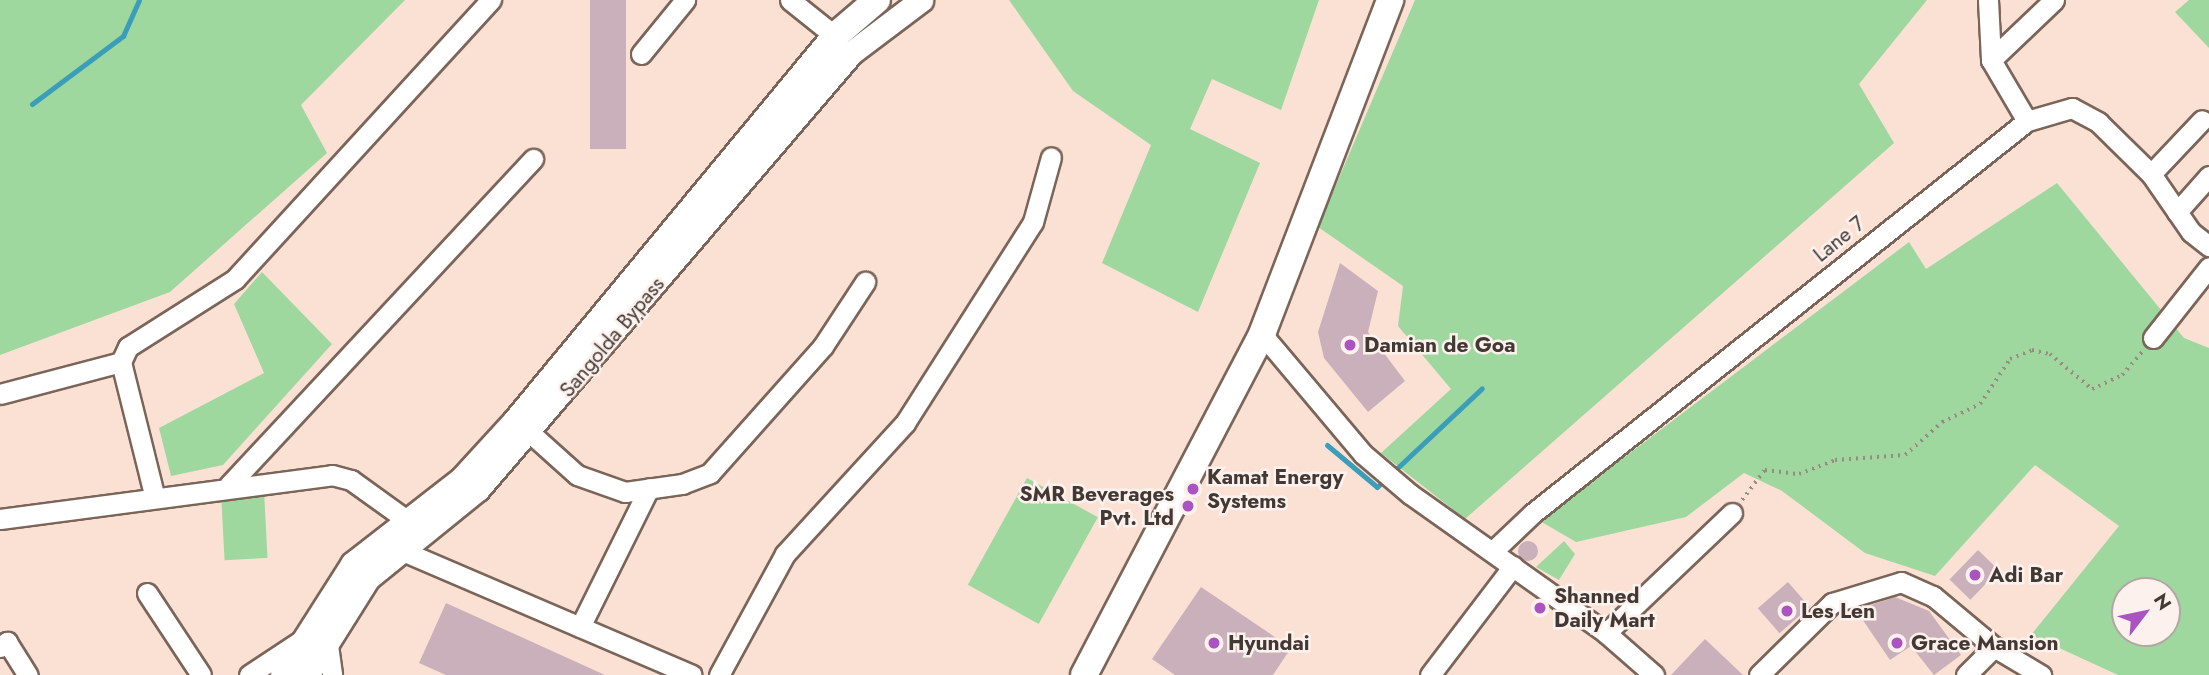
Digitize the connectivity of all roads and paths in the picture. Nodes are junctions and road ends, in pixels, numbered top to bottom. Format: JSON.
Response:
{"nodes":[{"id":1,"x":491,"y":0,"type":"edge"},
{"id":2,"x":685,"y":0,"type":"edge"},
{"id":3,"x":790,"y":0,"type":"edge"},
{"id":4,"x":877,"y":0,"type":"edge"},
{"id":5,"x":921,"y":0,"type":"edge"},
{"id":6,"x":1391,"y":0,"type":"edge"},
{"id":7,"x":1988,"y":0,"type":"edge"},
{"id":8,"x":2054,"y":0,"type":"edge"},
{"id":9,"x":835,"y":36,"type":"junction"},
{"id":10,"x":641,"y":54,"type":"dead end"},
{"id":11,"x":1991,"y":61,"type":"junction"},
{"id":12,"x":2202,"y":120,"type":"dead end"},
{"id":13,"x":2027,"y":121,"type":"junction"},
{"id":14,"x":1051,"y":157,"type":"dead end"},
{"id":15,"x":533,"y":159,"type":"dead end"},
{"id":16,"x":2151,"y":174,"type":"junction"},
{"id":17,"x":2209,"y":176,"type":"edge"},
{"id":18,"x":2177,"y":212,"type":"junction"},
{"id":19,"x":2209,"y":246,"type":"edge"},
{"id":20,"x":2209,"y":267,"type":"edge"},
{"id":21,"x":865,"y":282,"type":"dead end"},
{"id":22,"x":1262,"y":334,"type":"junction"},
{"id":23,"x":2153,"y":338,"type":"joint"},
{"id":24,"x":121,"y":362,"type":"junction"},
{"id":25,"x":0,"y":394,"type":"edge"},
{"id":26,"x":524,"y":427,"type":"junction"},
{"id":27,"x":229,"y":485,"type":"junction"},
{"id":28,"x":649,"y":488,"type":"junction"},
{"id":29,"x":155,"y":498,"type":"junction"},
{"id":30,"x":1732,"y":513,"type":"joint"},
{"id":31,"x":0,"y":519,"type":"edge"},
{"id":32,"x":408,"y":521,"type":"junction"},
{"id":33,"x":391,"y":546,"type":"junction"},
{"id":34,"x":1493,"y":551,"type":"junction"},
{"id":35,"x":1514,"y":566,"type":"junction"},
{"id":36,"x":147,"y":593,"type":"dead end"},
{"id":37,"x":580,"y":627,"type":"junction"},
{"id":38,"x":1606,"y":633,"type":"junction"},
{"id":39,"x":319,"y":640,"type":"junction"},
{"id":40,"x":2,"y":641,"type":"edge"},
{"id":41,"x":1994,"y":647,"type":"junction"},
{"id":42,"x":28,"y":675,"type":"edge"},
{"id":43,"x":201,"y":675,"type":"edge"},
{"id":44,"x":249,"y":675,"type":"edge"},
{"id":45,"x":284,"y":675,"type":"edge"},
{"id":46,"x":307,"y":675,"type":"edge"},
{"id":47,"x":332,"y":675,"type":"edge"},
{"id":48,"x":692,"y":675,"type":"edge"},
{"id":49,"x":719,"y":675,"type":"edge"},
{"id":50,"x":1084,"y":675,"type":"edge"},
{"id":51,"x":1430,"y":675,"type":"edge"},
{"id":52,"x":1654,"y":675,"type":"edge"},
{"id":53,"x":1759,"y":675,"type":"edge"},
{"id":54,"x":1966,"y":675,"type":"edge"},
{"id":55,"x":2041,"y":675,"type":"edge"}],
"edges":[{"from":1,"to":24,"type":"street"},
{"from":2,"to":10,"type":"street"},
{"from":3,"to":9,"type":"street"},
{"from":4,"to":9,"type":"highway","name":"Sangolda Bypass"},
{"from":5,"to":26,"type":"main road","name":"Sangolda Bypass"},
{"from":6,"to":22,"type":"highway"},
{"from":7,"to":11,"type":"street"},
{"from":8,"to":11,"type":"street"},
{"from":9,"to":26,"type":"highway","name":"Sangolda Bypass"},
{"from":11,"to":13,"type":"street"},
{"from":12,"to":16,"type":"street"},
{"from":13,"to":16,"type":"street","name":"Lane 7"},
{"from":13,"to":34,"type":"street","name":"Lane 7"},
{"from":14,"to":49,"type":"street"},
{"from":15,"to":27,"type":"street"},
{"from":16,"to":18,"type":"street","name":"Lane 7"},
{"from":17,"to":18,"type":"street"},
{"from":18,"to":19,"type":"street","name":"Lane 7"},
{"from":20,"to":23,"type":"street"},
{"from":21,"to":28,"type":"street"},
{"from":22,"to":34,"type":"street"},
{"from":22,"to":50,"type":"highway"},
{"from":23,"to":30,"type":"path"},
{"from":24,"to":25,"type":"street"},
{"from":24,"to":29,"type":"street"},
{"from":26,"to":28,"type":"street"},
{"from":26,"to":32,"type":"highway","name":"Sangolda Bypass"},
{"from":26,"to":33,"type":"main road","name":"Sangolda Bypass"},
{"from":27,"to":29,"type":"street"},
{"from":27,"to":32,"type":"street"},
{"from":28,"to":37,"type":"street"},
{"from":29,"to":31,"type":"street"},
{"from":30,"to":38,"type":"street"},
{"from":32,"to":33,"type":"highway","name":"Sangolda Bypass"},
{"from":33,"to":37,"type":"street"},
{"from":33,"to":39,"type":"highway","name":"Sangolda Bypass"},
{"from":34,"to":35,"type":"street"},
{"from":35,"to":38,"type":"street"},
{"from":35,"to":51,"type":"street"},
{"from":36,"to":43,"type":"street"},
{"from":37,"to":48,"type":"street"},
{"from":38,"to":52,"type":"street"},
{"from":39,"to":44,"type":"street"},
{"from":39,"to":45,"type":"highway","name":"Sangolda Bypass"},
{"from":39,"to":46,"type":"main road","name":"Sangolda Bypass"},
{"from":39,"to":47,"type":"street"},
{"from":40,"to":42,"type":"street"},
{"from":41,"to":53,"type":"street"},
{"from":41,"to":54,"type":"street"},
{"from":41,"to":55,"type":"street"}]}
